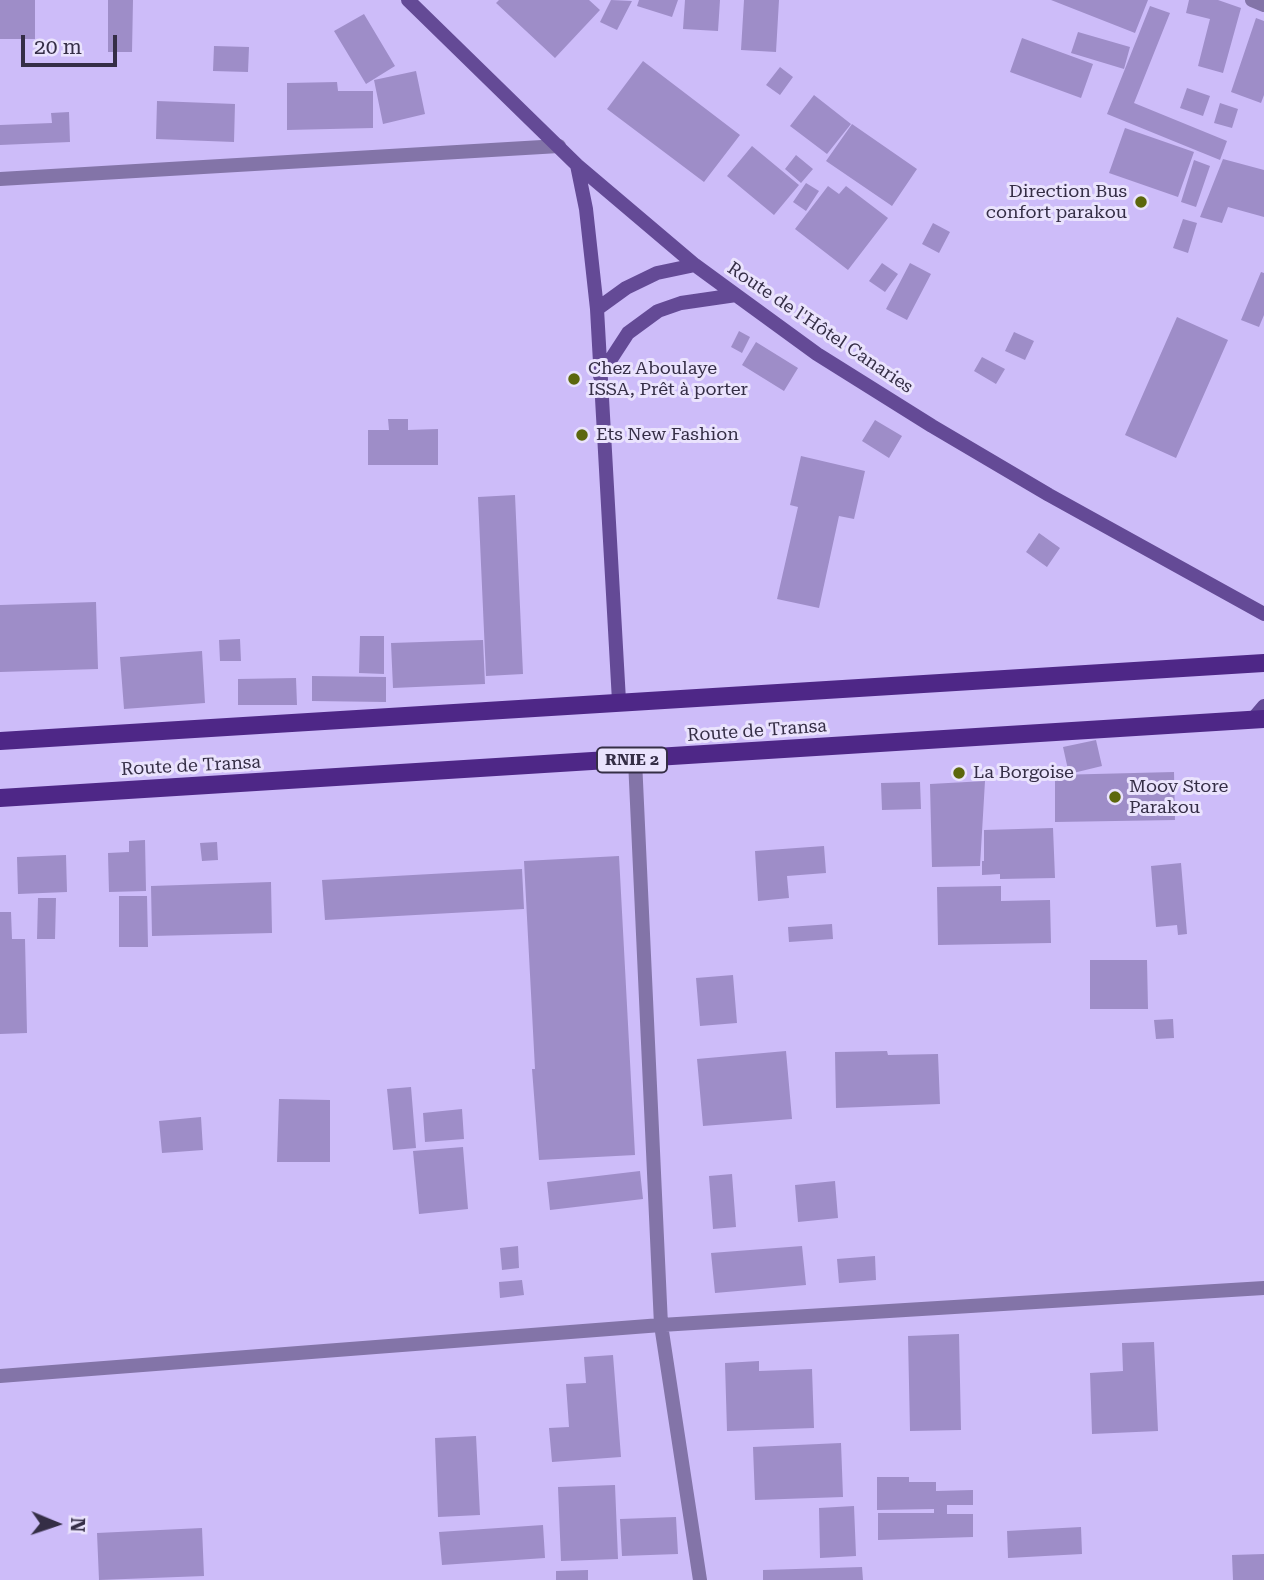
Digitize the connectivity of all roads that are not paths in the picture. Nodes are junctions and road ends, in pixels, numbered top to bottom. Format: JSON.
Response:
{"nodes":[{"id":1,"x":408,"y":0,"type":"edge"},
{"id":2,"x":1252,"y":0,"type":"edge"},
{"id":3,"x":1264,"y":5,"type":"edge"},
{"id":4,"x":559,"y":146,"type":"junction"},
{"id":5,"x":577,"y":165,"type":"junction"},
{"id":6,"x":0,"y":179,"type":"edge"},
{"id":7,"x":695,"y":265,"type":"junction"},
{"id":8,"x":736,"y":295,"type":"junction"},
{"id":9,"x":597,"y":309,"type":"junction"},
{"id":10,"x":600,"y":376,"type":"junction"},
{"id":11,"x":1264,"y":614,"type":"edge"},
{"id":12,"x":1264,"y":663,"type":"edge"},
{"id":13,"x":619,"y":701,"type":"junction"},
{"id":14,"x":1264,"y":706,"type":"edge"},
{"id":15,"x":1258,"y":720,"type":"edge"},
{"id":16,"x":0,"y":741,"type":"edge"},
{"id":17,"x":635,"y":760,"type":"junction"},
{"id":18,"x":0,"y":799,"type":"edge"},
{"id":19,"x":1264,"y":1288,"type":"edge"},
{"id":20,"x":661,"y":1325,"type":"junction"},
{"id":21,"x":0,"y":1376,"type":"edge"},
{"id":22,"x":700,"y":1580,"type":"edge"}],
"edges":[{"from":1,"to":4,"type":"street","name":"Route de l'Hôtel Canaries"},
{"from":2,"to":3,"type":"street"},
{"from":4,"to":5,"type":"street","name":"Route de l'Hôtel Canaries"},
{"from":4,"to":6,"type":"street"},
{"from":5,"to":7,"type":"street","name":"Route de l'Hôtel Canaries"},
{"from":5,"to":9,"type":"street"},
{"from":7,"to":8,"type":"street","name":"Route de l'Hôtel Canaries"},
{"from":7,"to":9,"type":"street"},
{"from":8,"to":10,"type":"street"},
{"from":8,"to":11,"type":"street","name":"Route de l'Hôtel Canaries"},
{"from":9,"to":10,"type":"street"},
{"from":10,"to":13,"type":"street"},
{"from":12,"to":13,"type":"main road","name":"Route de Transa"},
{"from":13,"to":16,"type":"main road","name":"Route de Transa"},
{"from":14,"to":15,"type":"street"},
{"from":15,"to":17,"type":"main road","name":"Route de Transa","number":"RNIE 2"},
{"from":17,"to":18,"type":"main road","name":"Route de Transa","number":"RNIE 2"},
{"from":17,"to":20,"type":"street"},
{"from":19,"to":20,"type":"street"},
{"from":20,"to":21,"type":"street"},
{"from":20,"to":22,"type":"street"}]}
